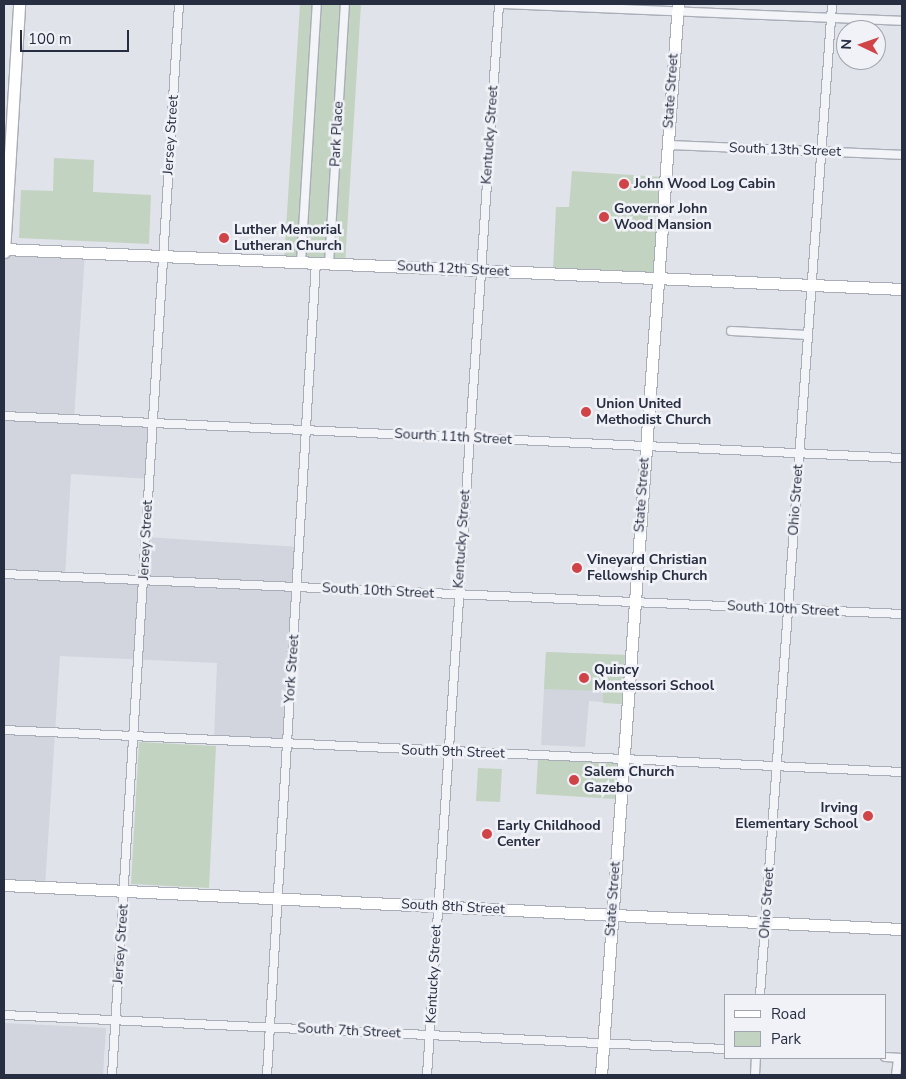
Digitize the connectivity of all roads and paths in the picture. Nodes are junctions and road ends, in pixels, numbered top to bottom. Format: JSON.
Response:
{"nodes":[{"id":1,"x":19,"y":4,"type":"edge"},
{"id":2,"x":179,"y":4,"type":"edge"},
{"id":3,"x":317,"y":4,"type":"edge"},
{"id":4,"x":345,"y":4,"type":"edge"},
{"id":5,"x":500,"y":4,"type":"edge"},
{"id":6,"x":832,"y":4,"type":"edge"},
{"id":7,"x":678,"y":7,"type":"edge"},
{"id":8,"x":830,"y":18,"type":"junction"},
{"id":9,"x":902,"y":21,"type":"edge"},
{"id":10,"x":668,"y":145,"type":"junction"},
{"id":11,"x":821,"y":151,"type":"junction"},
{"id":12,"x":902,"y":155,"type":"edge"},
{"id":13,"x":4,"y":250,"type":"edge"},
{"id":14,"x":163,"y":256,"type":"junction"},
{"id":15,"x":301,"y":262,"type":"junction"},
{"id":16,"x":316,"y":263,"type":"junction"},
{"id":17,"x":329,"y":264,"type":"junction"},
{"id":18,"x":481,"y":270,"type":"junction"},
{"id":19,"x":658,"y":278,"type":"junction"},
{"id":20,"x":812,"y":285,"type":"junction"},
{"id":21,"x":902,"y":289,"type":"edge"},
{"id":22,"x":730,"y":331,"type":"dead end"},
{"id":23,"x":808,"y":335,"type":"junction"},
{"id":24,"x":4,"y":416,"type":"edge"},
{"id":25,"x":153,"y":423,"type":"junction"},
{"id":26,"x":306,"y":430,"type":"junction"},
{"id":27,"x":469,"y":438,"type":"junction"},
{"id":28,"x":646,"y":446,"type":"junction"},
{"id":29,"x":799,"y":453,"type":"junction"},
{"id":30,"x":902,"y":458,"type":"edge"},
{"id":31,"x":4,"y":574,"type":"edge"},
{"id":32,"x":143,"y":580,"type":"junction"},
{"id":33,"x":297,"y":587,"type":"junction"},
{"id":34,"x":458,"y":594,"type":"junction"},
{"id":35,"x":635,"y":602,"type":"junction"},
{"id":36,"x":788,"y":609,"type":"junction"},
{"id":37,"x":902,"y":614,"type":"edge"},
{"id":38,"x":4,"y":730,"type":"edge"},
{"id":39,"x":134,"y":737,"type":"junction"},
{"id":40,"x":287,"y":743,"type":"junction"},
{"id":41,"x":448,"y":750,"type":"junction"},
{"id":42,"x":624,"y":759,"type":"junction"},
{"id":43,"x":777,"y":766,"type":"junction"},
{"id":44,"x":902,"y":772,"type":"edge"},
{"id":45,"x":4,"y":886,"type":"edge"},
{"id":46,"x":124,"y":891,"type":"junction"},
{"id":47,"x":277,"y":899,"type":"junction"},
{"id":48,"x":438,"y":906,"type":"junction"},
{"id":49,"x":612,"y":916,"type":"junction"},
{"id":50,"x":766,"y":923,"type":"junction"},
{"id":51,"x":902,"y":929,"type":"edge"},
{"id":52,"x":760,"y":994,"type":"edge"},
{"id":53,"x":4,"y":1015,"type":"edge"},
{"id":54,"x":116,"y":1020,"type":"junction"},
{"id":55,"x":269,"y":1027,"type":"junction"},
{"id":56,"x":430,"y":1036,"type":"junction"},
{"id":57,"x":603,"y":1044,"type":"junction"},
{"id":58,"x":724,"y":1049,"type":"edge"},
{"id":59,"x":886,"y":1057,"type":"edge"},
{"id":60,"x":900,"y":1058,"type":"edge"},
{"id":61,"x":756,"y":1059,"type":"edge"},
{"id":62,"x":112,"y":1075,"type":"edge"},
{"id":63,"x":266,"y":1075,"type":"edge"},
{"id":64,"x":427,"y":1075,"type":"edge"},
{"id":65,"x":601,"y":1075,"type":"edge"},
{"id":66,"x":755,"y":1075,"type":"edge"},
{"id":67,"x":896,"y":1075,"type":"edge"}],
"edges":[{"from":1,"to":13,"type":"street"},
{"from":2,"to":14,"type":"street","name":"Jersey Street"},
{"from":3,"to":15,"type":"street","name":"Park Place"},
{"from":4,"to":17,"type":"street","name":"Park Place"},
{"from":5,"to":7,"type":"street"},
{"from":5,"to":18,"type":"street","name":"Kentucky Street"},
{"from":6,"to":8,"type":"street","name":"Ohio Street"},
{"from":7,"to":8,"type":"street"},
{"from":7,"to":10,"type":"street","name":"State Street"},
{"from":8,"to":9,"type":"street"},
{"from":8,"to":11,"type":"street","name":"Ohio Street"},
{"from":10,"to":11,"type":"street","name":"South 13th Street"},
{"from":10,"to":19,"type":"street","name":"State Street"},
{"from":11,"to":12,"type":"street","name":"South 13th Street"},
{"from":11,"to":20,"type":"street","name":"Ohio Street"},
{"from":13,"to":14,"type":"street","name":"South 12th Street"},
{"from":14,"to":15,"type":"street","name":"South 12th Street"},
{"from":14,"to":25,"type":"street","name":"Jersey Street"},
{"from":15,"to":16,"type":"street","name":"South 12th Street"},
{"from":16,"to":17,"type":"street","name":"South 12th Street"},
{"from":16,"to":26,"type":"street","name":"York Street"},
{"from":17,"to":18,"type":"street","name":"South 12th Street"},
{"from":18,"to":19,"type":"street","name":"South 12th Street"},
{"from":18,"to":27,"type":"street","name":"Kentucky Street"},
{"from":19,"to":20,"type":"street","name":"South 12th Street"},
{"from":19,"to":28,"type":"street","name":"State Street"},
{"from":20,"to":21,"type":"street","name":"South 12th Street"},
{"from":20,"to":23,"type":"street","name":"Ohio Street"},
{"from":22,"to":23,"type":"street"},
{"from":23,"to":29,"type":"street","name":"Ohio Street"},
{"from":24,"to":25,"type":"street","name":"Sourth 11th Street"},
{"from":25,"to":26,"type":"street","name":"Sourth 11th Street"},
{"from":25,"to":32,"type":"street","name":"Jersey Street"},
{"from":26,"to":27,"type":"street","name":"Sourth 11th Street"},
{"from":26,"to":33,"type":"street","name":"York Street"},
{"from":27,"to":28,"type":"street","name":"Sourth 11th Street"},
{"from":27,"to":34,"type":"street","name":"Kentucky Street"},
{"from":28,"to":29,"type":"street","name":"Sourth 11th Street"},
{"from":28,"to":35,"type":"street","name":"State Street"},
{"from":29,"to":30,"type":"street","name":"Sourth 11th Street"},
{"from":29,"to":36,"type":"street","name":"Ohio Street"},
{"from":31,"to":32,"type":"street","name":"South 10th Street"},
{"from":32,"to":33,"type":"street","name":"South 10th Street"},
{"from":32,"to":39,"type":"street","name":"Jersey Street"},
{"from":33,"to":34,"type":"street","name":"South 10th Street"},
{"from":33,"to":40,"type":"street","name":"York Street"},
{"from":34,"to":35,"type":"street","name":"South 10th Street"},
{"from":34,"to":41,"type":"street","name":"Kentucky Street"},
{"from":35,"to":36,"type":"street","name":"South 10th Street"},
{"from":35,"to":42,"type":"street","name":"State Street"},
{"from":36,"to":37,"type":"street","name":"South 10th Street"},
{"from":36,"to":43,"type":"street","name":"Ohio Street"},
{"from":38,"to":39,"type":"street","name":"South 9th Street"},
{"from":39,"to":40,"type":"street","name":"South 9th Street"},
{"from":39,"to":46,"type":"street","name":"Jersey Street"},
{"from":40,"to":41,"type":"street","name":"South 9th Street"},
{"from":40,"to":47,"type":"street","name":"York Street"},
{"from":41,"to":42,"type":"street","name":"South 9th Street"},
{"from":41,"to":48,"type":"street","name":"Kentucky Street"},
{"from":42,"to":43,"type":"street","name":"South 9th Street"},
{"from":42,"to":49,"type":"street","name":"State Street"},
{"from":43,"to":44,"type":"street","name":"South 9th Street"},
{"from":43,"to":50,"type":"street","name":"Ohio Street"},
{"from":45,"to":46,"type":"street","name":"South 8th Street"},
{"from":46,"to":47,"type":"street","name":"South 8th Street"},
{"from":46,"to":54,"type":"street","name":"Jersey Street"},
{"from":47,"to":48,"type":"street","name":"South 8th Street"},
{"from":47,"to":55,"type":"street","name":"York Street"},
{"from":48,"to":49,"type":"street","name":"South 8th Street"},
{"from":48,"to":56,"type":"street","name":"Kentucky Street"},
{"from":49,"to":50,"type":"street","name":"South 8th Street"},
{"from":49,"to":57,"type":"street","name":"State Street"},
{"from":50,"to":51,"type":"street","name":"South 8th Street"},
{"from":50,"to":52,"type":"street","name":"Ohio Street"},
{"from":53,"to":54,"type":"street","name":"South 7th Street"},
{"from":54,"to":55,"type":"street","name":"South 7th Street"},
{"from":54,"to":62,"type":"street","name":"Jersey Street"},
{"from":55,"to":56,"type":"street","name":"South 7th Street"},
{"from":55,"to":63,"type":"street","name":"York Street"},
{"from":56,"to":57,"type":"street","name":"South 7th Street"},
{"from":56,"to":64,"type":"street","name":"Kentucky Street"},
{"from":57,"to":58,"type":"street","name":"South 7th Street"},
{"from":57,"to":65,"type":"street","name":"State Street"},
{"from":59,"to":60,"type":"street"},
{"from":60,"to":67,"type":"street"},
{"from":61,"to":66,"type":"street"}]}
